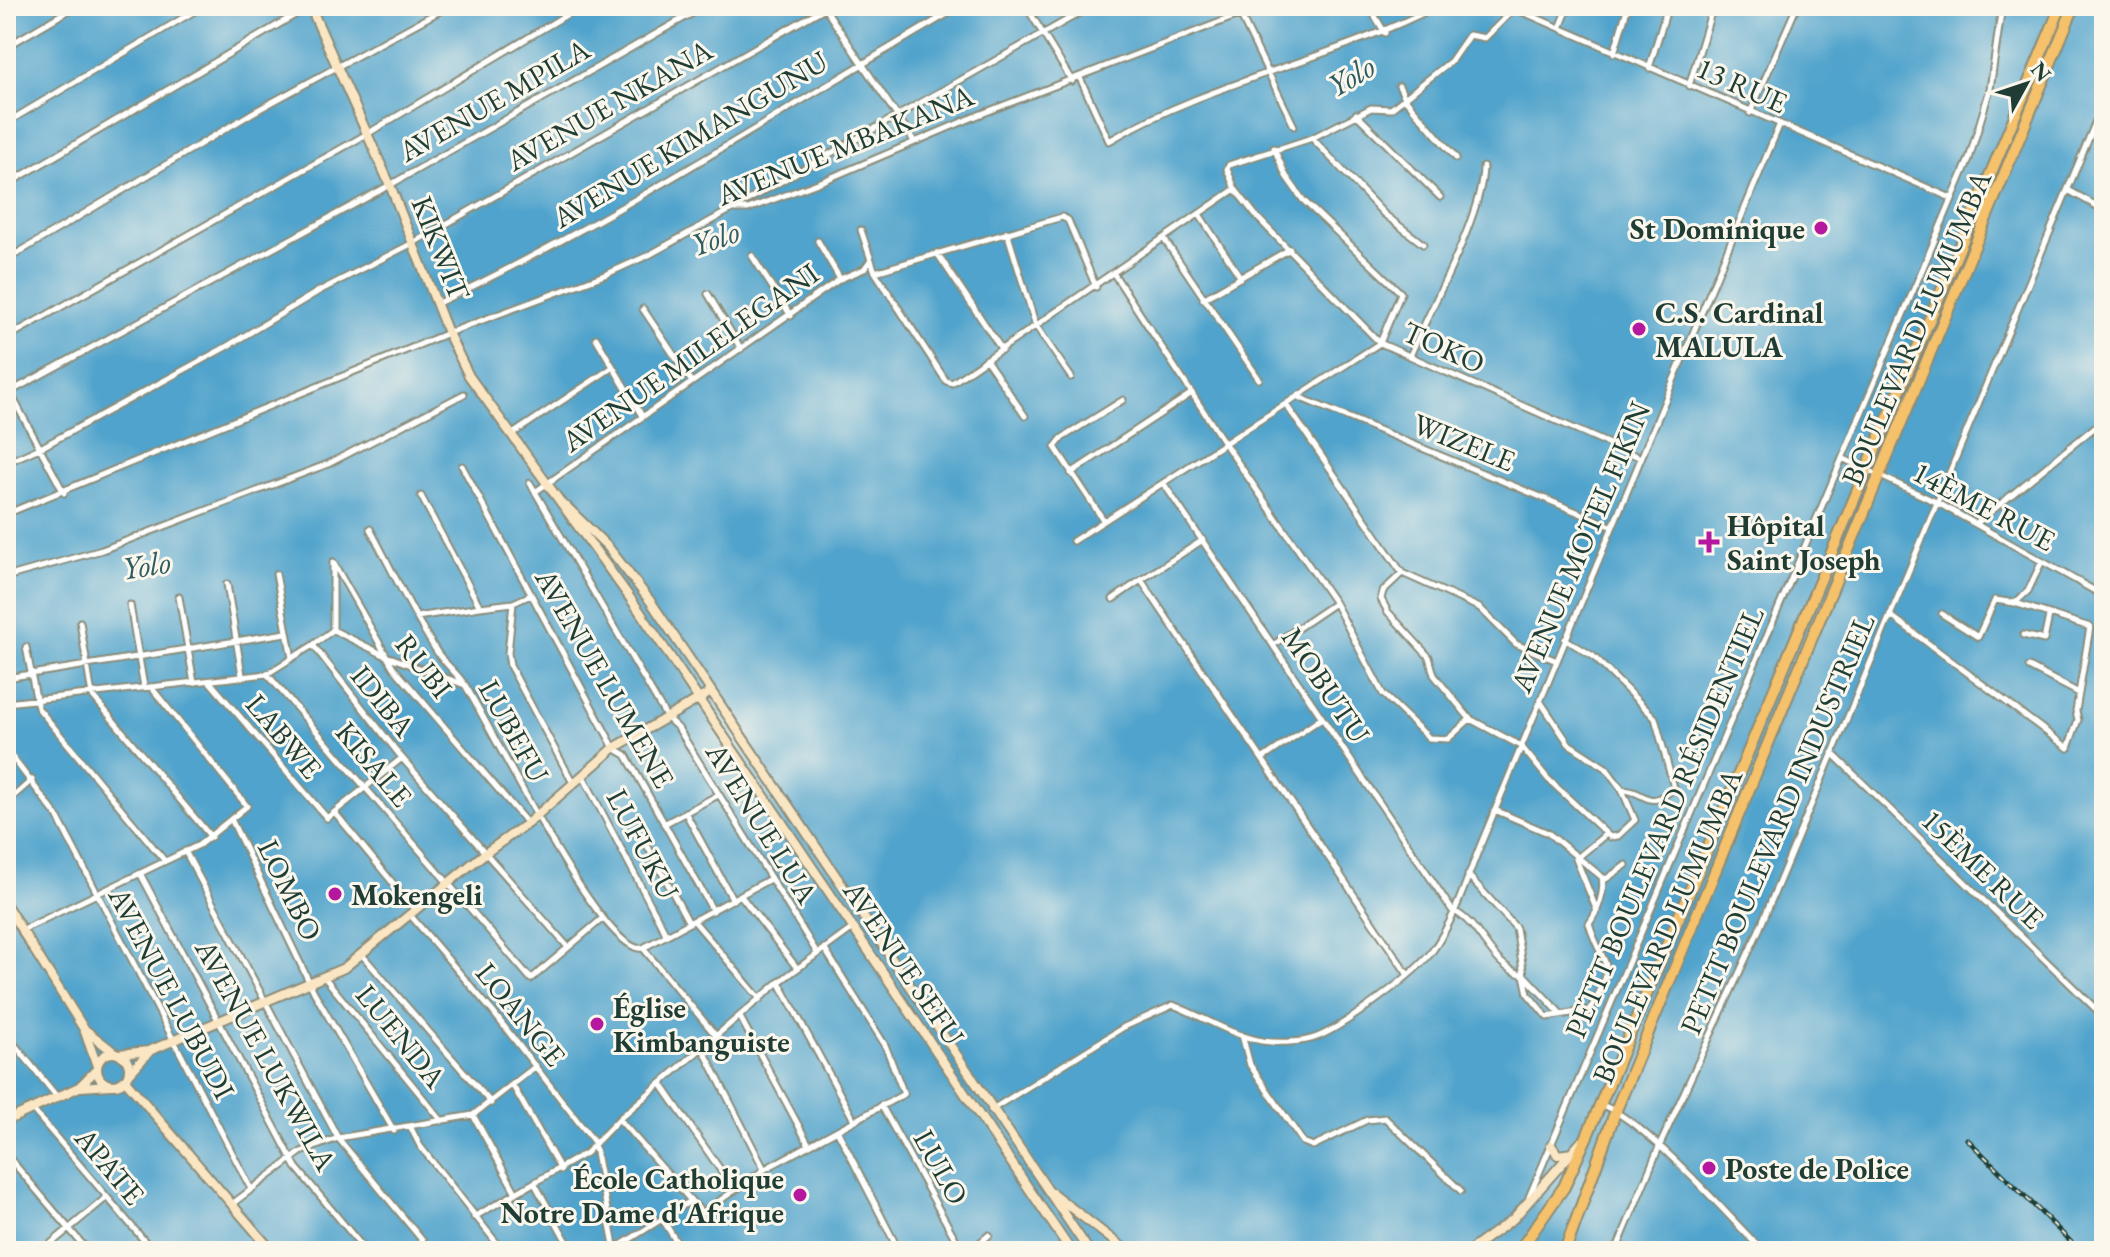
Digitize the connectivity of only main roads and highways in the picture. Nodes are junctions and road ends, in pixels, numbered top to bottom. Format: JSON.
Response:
{"nodes":[{"id":1,"x":311,"y":6,"type":"edge"},
{"id":2,"x":2061,"y":6,"type":"edge"},
{"id":3,"x":2074,"y":6,"type":"edge"},
{"id":4,"x":552,"y":493,"type":"junction"},
{"id":5,"x":711,"y":692,"type":"junction"},
{"id":6,"x":699,"y":700,"type":"junction"},
{"id":7,"x":6,"y":905,"type":"edge"},
{"id":8,"x":84,"y":1029,"type":"junction"},
{"id":9,"x":149,"y":1051,"type":"junction"},
{"id":10,"x":116,"y":1053,"type":"junction"},
{"id":11,"x":97,"y":1068,"type":"junction"},
{"id":12,"x":127,"y":1077,"type":"junction"},
{"id":13,"x":110,"y":1085,"type":"junction"},
{"id":14,"x":79,"y":1087,"type":"junction"},
{"id":15,"x":9,"y":1120,"type":"edge"},
{"id":16,"x":1587,"y":1136,"type":"junction"},
{"id":17,"x":1551,"y":1145,"type":"road end"},
{"id":18,"x":1017,"y":1148,"type":"junction"},
{"id":19,"x":1573,"y":1153,"type":"junction"},
{"id":20,"x":1005,"y":1156,"type":"junction"},
{"id":21,"x":1040,"y":1181,"type":"junction"},
{"id":22,"x":272,"y":1251,"type":"edge"},
{"id":23,"x":1071,"y":1251,"type":"edge"},
{"id":24,"x":1089,"y":1251,"type":"edge"},
{"id":25,"x":1127,"y":1251,"type":"edge"},
{"id":26,"x":1469,"y":1251,"type":"edge"},
{"id":27,"x":1519,"y":1251,"type":"edge"},
{"id":28,"x":1565,"y":1251,"type":"edge"}],
"edges":[{"from":1,"to":4,"type":"main road","name":"KIKWIT"},
{"from":2,"to":16,"type":"highway","name":"BOULEVARD LUMUMBA"},
{"from":3,"to":28,"type":"highway","name":"BOULEVARD LUMUMBA"},
{"from":4,"to":5,"type":"main road","name":"AVENUE SEFU"},
{"from":4,"to":6,"type":"main road","name":"AVENUE SEFU"},
{"from":5,"to":6,"type":"main road"},
{"from":5,"to":18,"type":"main road","name":"AVENUE SEFU"},
{"from":6,"to":9,"type":"main road"},
{"from":6,"to":20,"type":"main road","name":"AVENUE SEFU"},
{"from":7,"to":8,"type":"main road"},
{"from":8,"to":10,"type":"main road"},
{"from":8,"to":11,"type":"main road"},
{"from":9,"to":10,"type":"main road"},
{"from":9,"to":12,"type":"main road"},
{"from":10,"to":11,"type":"main road"},
{"from":10,"to":12,"type":"main road"},
{"from":11,"to":13,"type":"main road"},
{"from":11,"to":14,"type":"main road"},
{"from":12,"to":13,"type":"main road"},
{"from":12,"to":22,"type":"main road"},
{"from":13,"to":14,"type":"main road"},
{"from":14,"to":15,"type":"main road"},
{"from":16,"to":19,"type":"main road"},
{"from":16,"to":27,"type":"highway","name":"BOULEVARD LUMUMBA"},
{"from":17,"to":19,"type":"main road"},
{"from":18,"to":20,"type":"main road"},
{"from":18,"to":21,"type":"main road","name":"AVENUE SEFU"},
{"from":19,"to":26,"type":"main road"},
{"from":20,"to":23,"type":"main road","name":"AVENUE SEFU"},
{"from":21,"to":24,"type":"main road"},
{"from":21,"to":25,"type":"main road"}]}
